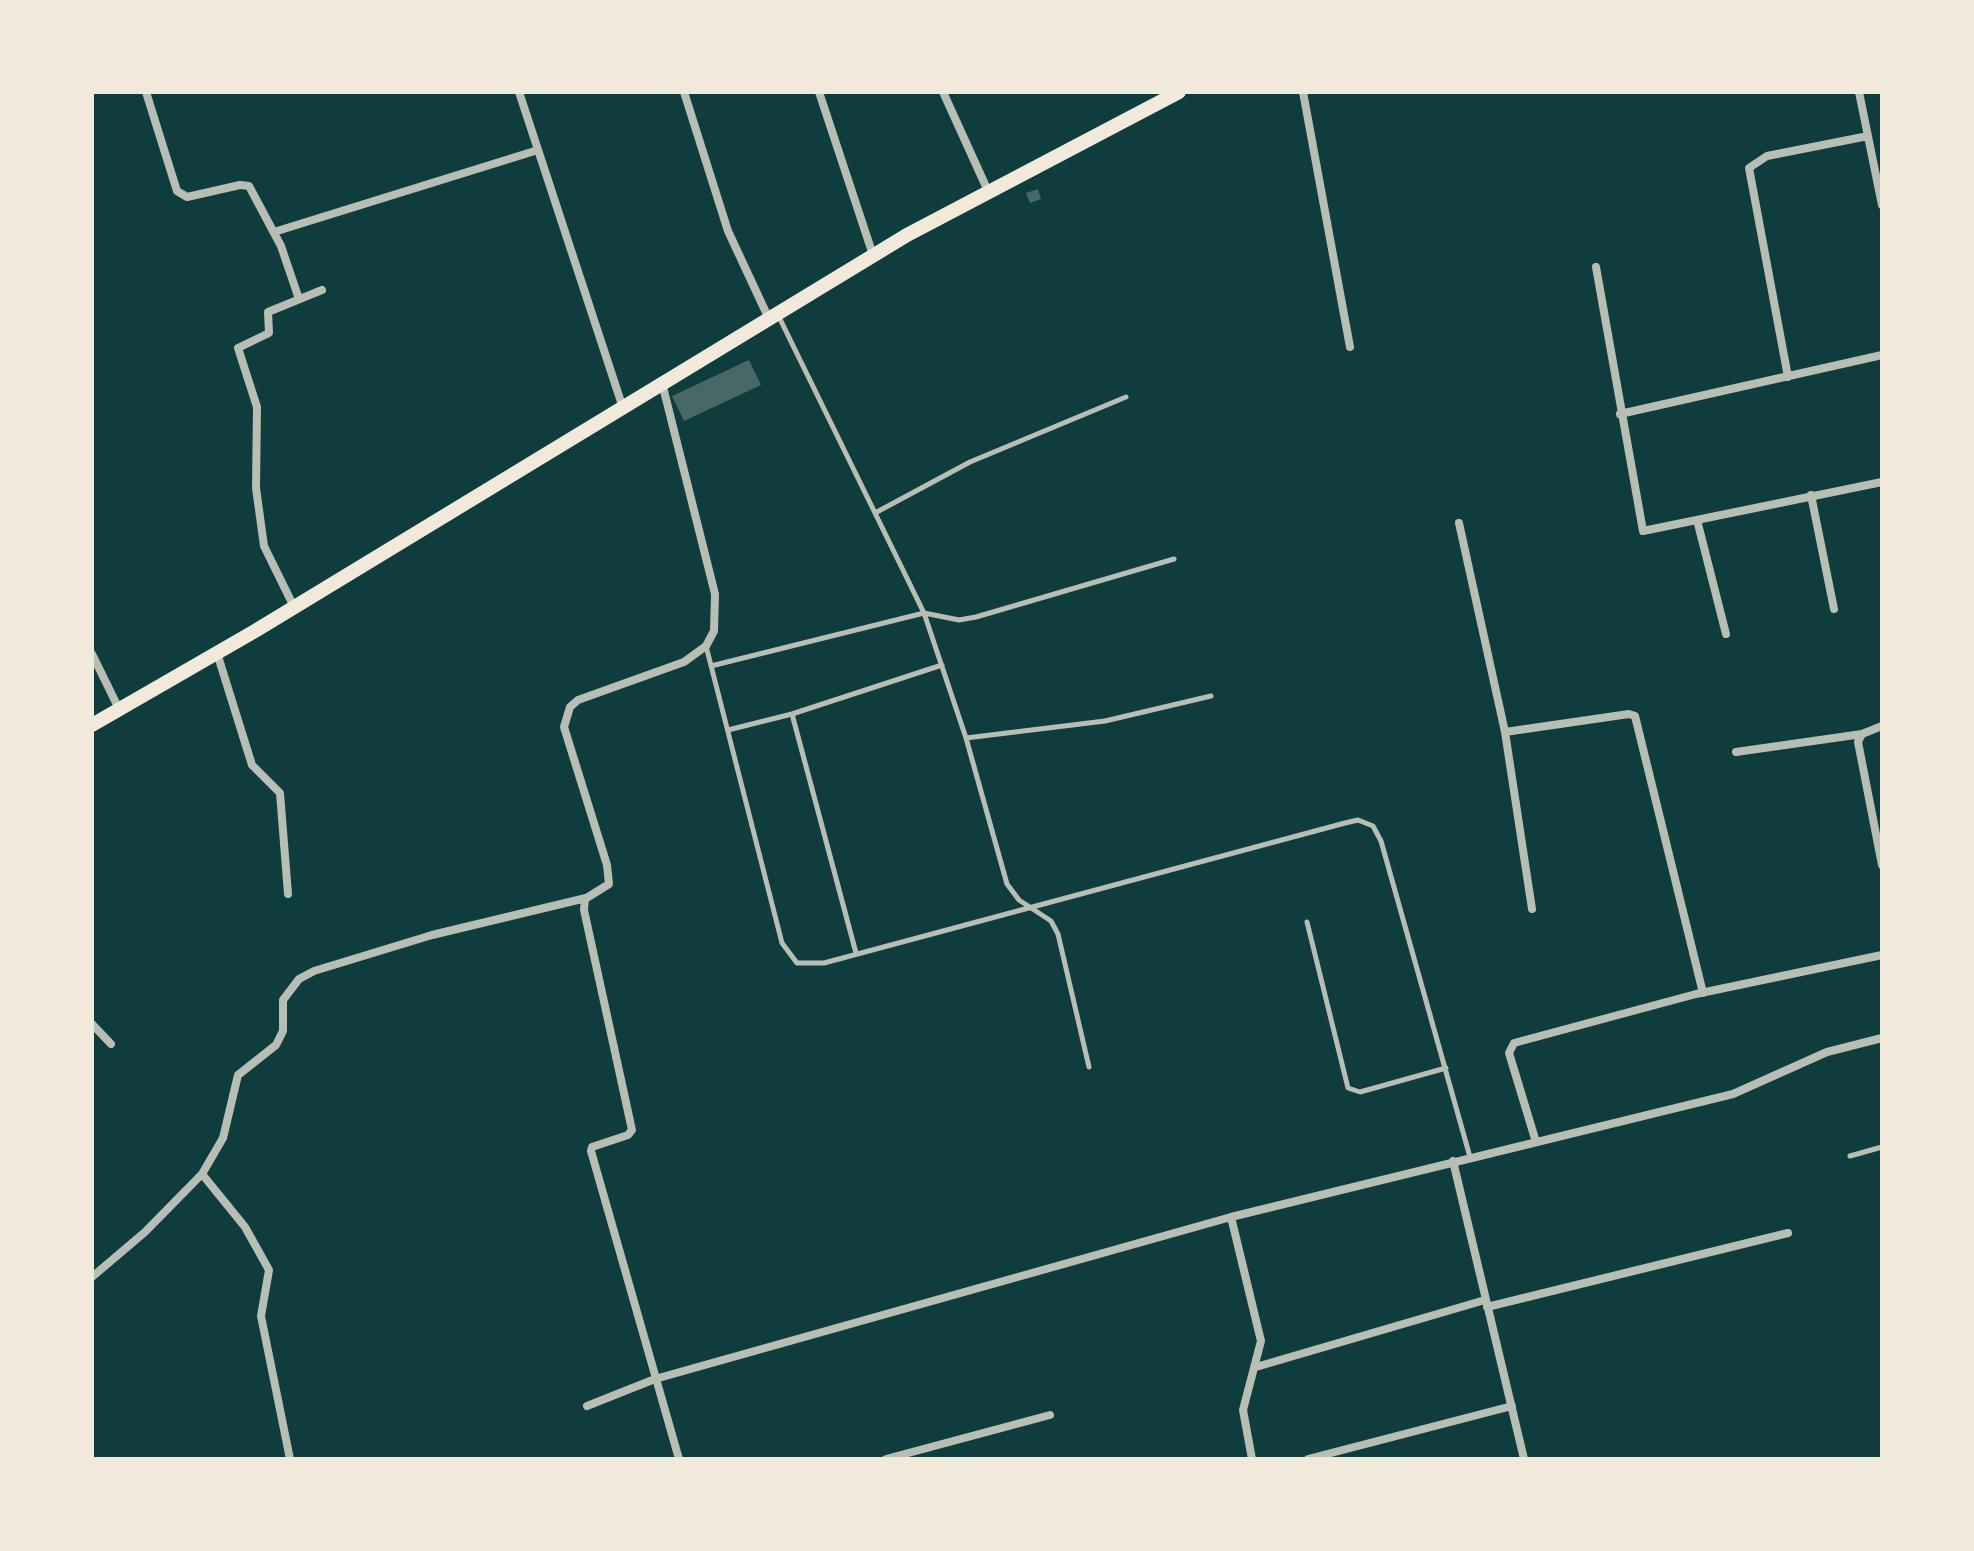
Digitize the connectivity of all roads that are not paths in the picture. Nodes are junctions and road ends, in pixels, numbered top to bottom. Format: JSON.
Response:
{"nodes":[{"id":1,"x":146,"y":92,"type":"edge"},
{"id":2,"x":519,"y":92,"type":"edge"},
{"id":3,"x":684,"y":92,"type":"edge"},
{"id":4,"x":819,"y":92,"type":"edge"},
{"id":5,"x":943,"y":92,"type":"edge"},
{"id":6,"x":1179,"y":92,"type":"edge"},
{"id":7,"x":1303,"y":92,"type":"edge"},
{"id":8,"x":1859,"y":92,"type":"edge"},
{"id":9,"x":1868,"y":136,"type":"junction"},
{"id":10,"x":538,"y":150,"type":"junction"},
{"id":11,"x":988,"y":191,"type":"junction"},
{"id":12,"x":1882,"y":205,"type":"edge"},
{"id":13,"x":274,"y":232,"type":"junction"},
{"id":14,"x":873,"y":255,"type":"junction"},
{"id":15,"x":1596,"y":267,"type":"dead end"},
{"id":16,"x":322,"y":290,"type":"dead end"},
{"id":17,"x":299,"y":299,"type":"junction"},
{"id":18,"x":774,"y":316,"type":"junction"},
{"id":19,"x":1350,"y":347,"type":"dead end"},
{"id":20,"x":1882,"y":355,"type":"edge"},
{"id":21,"x":1788,"y":377,"type":"junction"},
{"id":22,"x":662,"y":383,"type":"junction"},
{"id":23,"x":1126,"y":397,"type":"dead end"},
{"id":24,"x":623,"y":408,"type":"junction"},
{"id":25,"x":1620,"y":414,"type":"junction"},
{"id":26,"x":1882,"y":482,"type":"edge"},
{"id":27,"x":1811,"y":495,"type":"junction"},
{"id":28,"x":875,"y":513,"type":"junction"},
{"id":29,"x":1697,"y":520,"type":"junction"},
{"id":30,"x":1459,"y":523,"type":"dead end"},
{"id":31,"x":1174,"y":559,"type":"dead end"},
{"id":32,"x":294,"y":607,"type":"junction"},
{"id":33,"x":1834,"y":609,"type":"dead end"},
{"id":34,"x":924,"y":613,"type":"junction"},
{"id":35,"x":1726,"y":634,"type":"dead end"},
{"id":36,"x":706,"y":646,"type":"junction"},
{"id":37,"x":217,"y":653,"type":"junction"},
{"id":38,"x":92,"y":654,"type":"edge"},
{"id":39,"x":942,"y":665,"type":"junction"},
{"id":40,"x":711,"y":666,"type":"junction"},
{"id":41,"x":1211,"y":696,"type":"dead end"},
{"id":42,"x":119,"y":709,"type":"junction"},
{"id":43,"x":792,"y":714,"type":"junction"},
{"id":44,"x":92,"y":725,"type":"edge"},
{"id":45,"x":1882,"y":726,"type":"edge"},
{"id":46,"x":728,"y":730,"type":"junction"},
{"id":47,"x":1505,"y":732,"type":"junction"},
{"id":48,"x":1862,"y":734,"type":"junction"},
{"id":49,"x":966,"y":738,"type":"junction"},
{"id":50,"x":1736,"y":752,"type":"dead end"},
{"id":51,"x":1882,"y":865,"type":"edge"},
{"id":52,"x":288,"y":894,"type":"dead end"},
{"id":53,"x":588,"y":897,"type":"junction"},
{"id":54,"x":1027,"y":905,"type":"junction"},
{"id":55,"x":1532,"y":909,"type":"dead end"},
{"id":56,"x":1307,"y":922,"type":"dead end"},
{"id":57,"x":856,"y":953,"type":"junction"},
{"id":58,"x":1882,"y":955,"type":"edge"},
{"id":59,"x":1703,"y":993,"type":"junction"},
{"id":60,"x":92,"y":1024,"type":"edge"},
{"id":61,"x":1882,"y":1038,"type":"edge"},
{"id":62,"x":111,"y":1044,"type":"dead end"},
{"id":63,"x":1089,"y":1067,"type":"dead end"},
{"id":64,"x":1446,"y":1068,"type":"junction"},
{"id":65,"x":1536,"y":1142,"type":"junction"},
{"id":66,"x":1882,"y":1147,"type":"edge"},
{"id":67,"x":1850,"y":1156,"type":"dead end"},
{"id":68,"x":1470,"y":1157,"type":"junction"},
{"id":69,"x":1453,"y":1161,"type":"junction"},
{"id":70,"x":202,"y":1174,"type":"junction"},
{"id":71,"x":1231,"y":1217,"type":"junction"},
{"id":72,"x":1788,"y":1233,"type":"dead end"},
{"id":73,"x":92,"y":1277,"type":"edge"},
{"id":74,"x":1486,"y":1304,"type":"junction"},
{"id":75,"x":1256,"y":1367,"type":"junction"},
{"id":76,"x":655,"y":1379,"type":"junction"},
{"id":77,"x":587,"y":1406,"type":"dead end"},
{"id":78,"x":1512,"y":1406,"type":"junction"},
{"id":79,"x":1050,"y":1415,"type":"dead end"},
{"id":80,"x":290,"y":1459,"type":"edge"},
{"id":81,"x":679,"y":1459,"type":"edge"},
{"id":82,"x":886,"y":1459,"type":"edge"},
{"id":83,"x":1252,"y":1459,"type":"edge"},
{"id":84,"x":1308,"y":1459,"type":"edge"},
{"id":85,"x":1524,"y":1459,"type":"edge"}],
"edges":[{"from":1,"to":13,"type":"street"},
{"from":2,"to":10,"type":"street"},
{"from":3,"to":18,"type":"street"},
{"from":4,"to":14,"type":"street"},
{"from":5,"to":11,"type":"street"},
{"from":6,"to":11,"type":"main road"},
{"from":7,"to":19,"type":"street"},
{"from":8,"to":9,"type":"street"},
{"from":9,"to":12,"type":"street"},
{"from":9,"to":21,"type":"street"},
{"from":10,"to":13,"type":"street"},
{"from":10,"to":24,"type":"street"},
{"from":11,"to":14,"type":"main road"},
{"from":13,"to":17,"type":"street"},
{"from":14,"to":18,"type":"main road"},
{"from":15,"to":25,"type":"street"},
{"from":16,"to":17,"type":"street"},
{"from":17,"to":32,"type":"street"},
{"from":18,"to":22,"type":"main road"},
{"from":18,"to":28,"type":"lane"},
{"from":20,"to":21,"type":"street"},
{"from":21,"to":25,"type":"street"},
{"from":22,"to":24,"type":"main road"},
{"from":22,"to":36,"type":"street"},
{"from":23,"to":28,"type":"lane"},
{"from":24,"to":32,"type":"main road"},
{"from":25,"to":29,"type":"street"},
{"from":26,"to":27,"type":"street"},
{"from":27,"to":29,"type":"street"},
{"from":27,"to":33,"type":"street"},
{"from":28,"to":34,"type":"lane"},
{"from":29,"to":35,"type":"street"},
{"from":30,"to":47,"type":"street"},
{"from":31,"to":34,"type":"lane"},
{"from":32,"to":37,"type":"main road"},
{"from":34,"to":39,"type":"lane"},
{"from":34,"to":40,"type":"lane"},
{"from":36,"to":40,"type":"lane"},
{"from":36,"to":53,"type":"street"},
{"from":37,"to":42,"type":"main road"},
{"from":37,"to":52,"type":"street"},
{"from":38,"to":42,"type":"street"},
{"from":39,"to":43,"type":"lane"},
{"from":39,"to":49,"type":"lane"},
{"from":40,"to":46,"type":"lane"},
{"from":41,"to":49,"type":"lane"},
{"from":42,"to":44,"type":"main road"},
{"from":43,"to":46,"type":"lane"},
{"from":43,"to":57,"type":"lane"},
{"from":45,"to":48,"type":"street"},
{"from":46,"to":57,"type":"lane"},
{"from":47,"to":55,"type":"street"},
{"from":47,"to":59,"type":"street"},
{"from":48,"to":50,"type":"street"},
{"from":48,"to":51,"type":"street"},
{"from":49,"to":54,"type":"lane"},
{"from":53,"to":70,"type":"street"},
{"from":53,"to":76,"type":"street"},
{"from":54,"to":57,"type":"lane"},
{"from":54,"to":63,"type":"lane"},
{"from":54,"to":64,"type":"lane"},
{"from":56,"to":64,"type":"lane"},
{"from":58,"to":59,"type":"street"},
{"from":59,"to":65,"type":"street"},
{"from":60,"to":62,"type":"street"},
{"from":61,"to":65,"type":"street"},
{"from":64,"to":68,"type":"lane"},
{"from":65,"to":68,"type":"street"},
{"from":66,"to":67,"type":"lane"},
{"from":68,"to":69,"type":"street"},
{"from":69,"to":71,"type":"street"},
{"from":69,"to":74,"type":"street"},
{"from":70,"to":73,"type":"street"},
{"from":70,"to":80,"type":"street"},
{"from":71,"to":75,"type":"street"},
{"from":71,"to":76,"type":"street"},
{"from":72,"to":74,"type":"street"},
{"from":74,"to":75,"type":"street"},
{"from":74,"to":78,"type":"street"},
{"from":75,"to":83,"type":"street"},
{"from":76,"to":77,"type":"street"},
{"from":76,"to":81,"type":"street"},
{"from":78,"to":84,"type":"street"},
{"from":78,"to":85,"type":"street"},
{"from":79,"to":82,"type":"street"}]}
